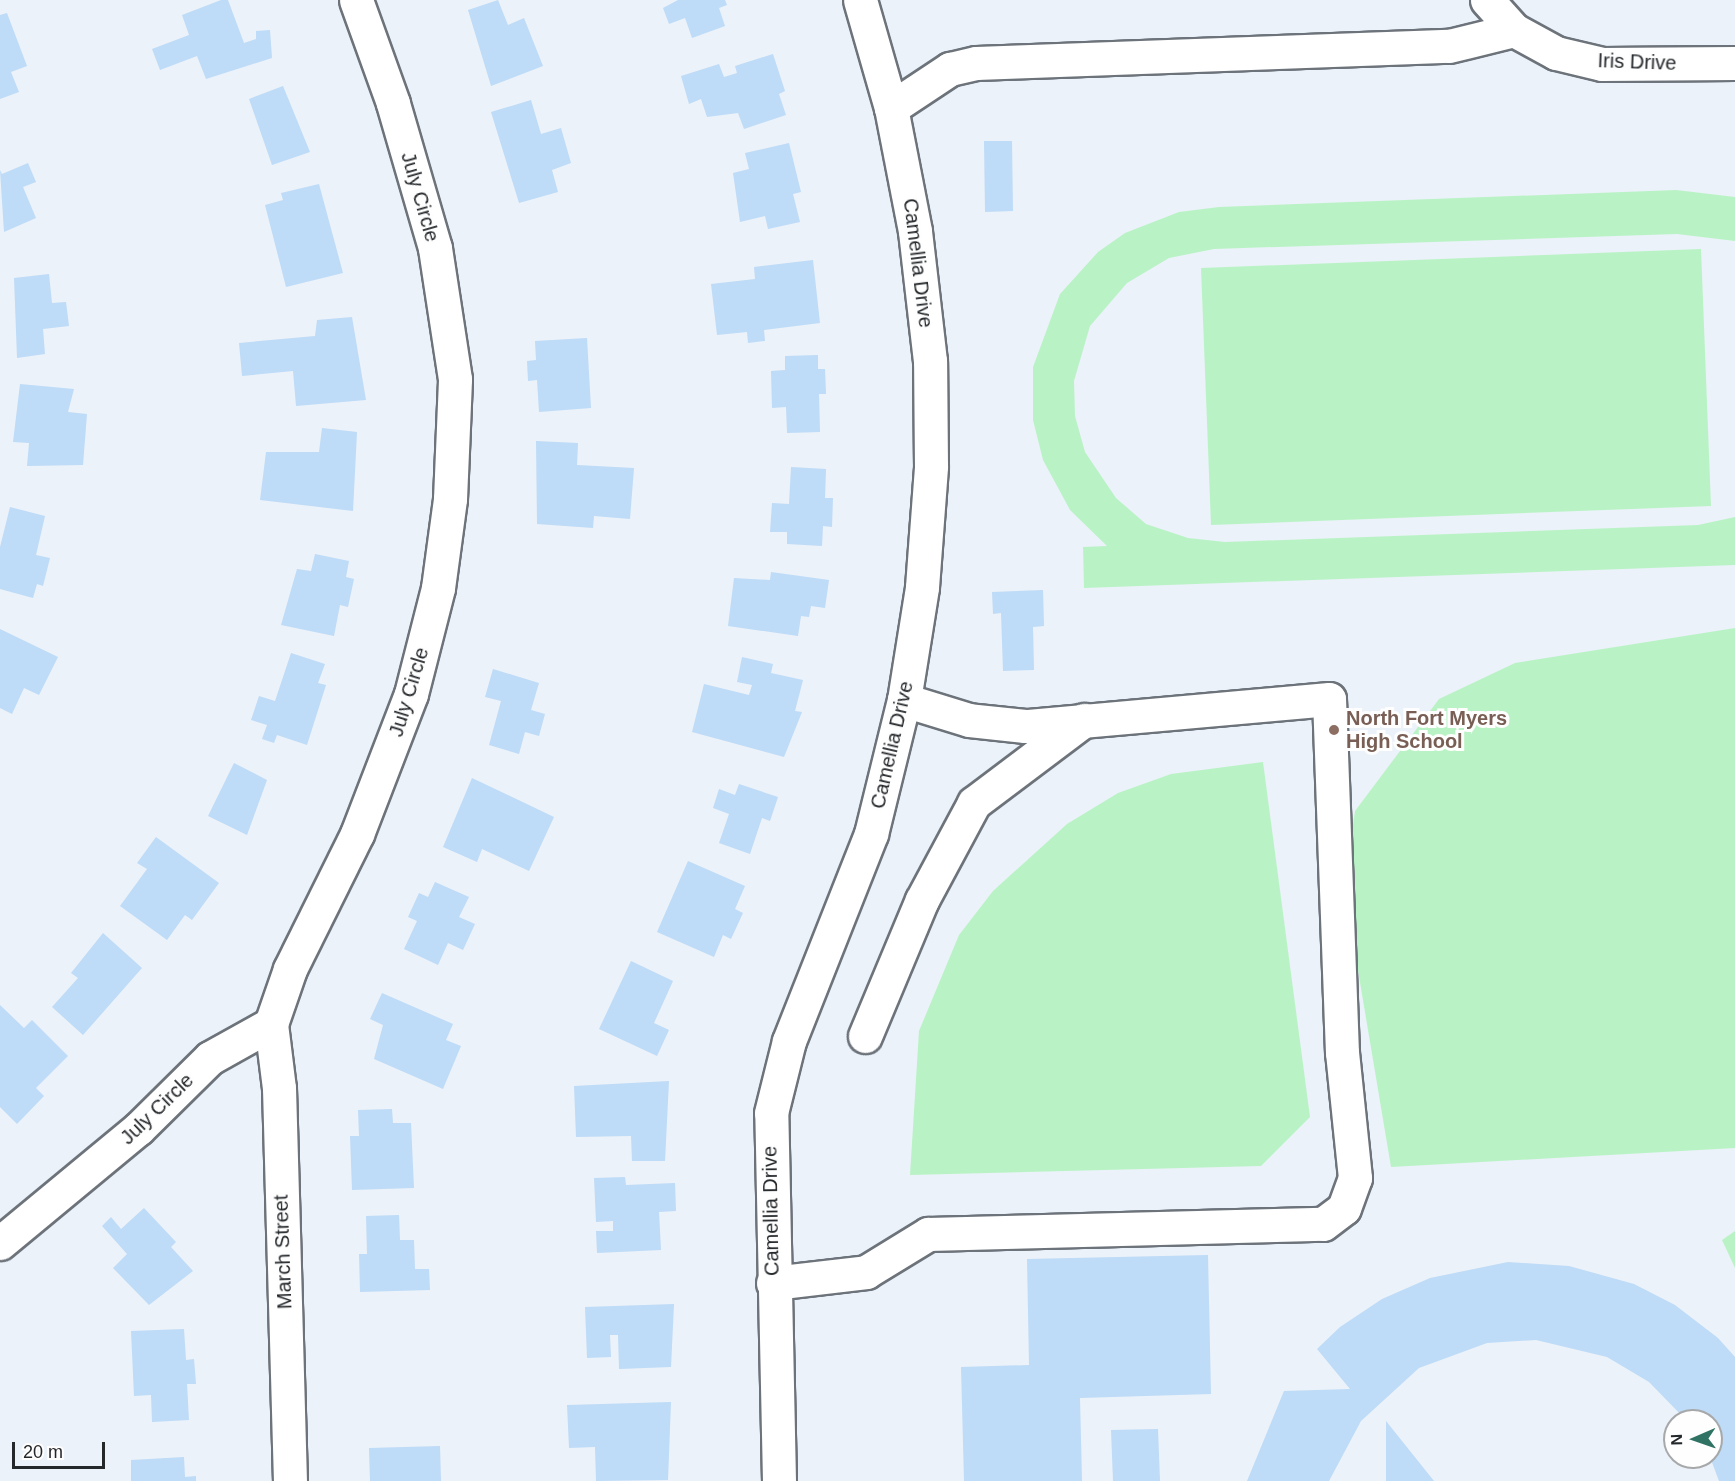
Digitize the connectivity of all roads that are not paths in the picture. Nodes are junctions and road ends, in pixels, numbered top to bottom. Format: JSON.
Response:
{"nodes":[{"id":1,"x":356,"y":0,"type":"edge"},
{"id":2,"x":860,"y":0,"type":"edge"},
{"id":3,"x":1487,"y":0,"type":"edge"},
{"id":4,"x":1514,"y":30,"type":"junction"},
{"id":5,"x":1735,"y":63,"type":"edge"},
{"id":6,"x":891,"y":108,"type":"junction"},
{"id":7,"x":904,"y":700,"type":"junction"},
{"id":8,"x":1084,"y":720,"type":"junction"},
{"id":9,"x":271,"y":1024,"type":"junction"},
{"id":10,"x":865,"y":1036,"type":"dead end"},
{"id":11,"x":0,"y":1243,"type":"edge"},
{"id":12,"x":773,"y":1283,"type":"junction"},
{"id":13,"x":290,"y":1481,"type":"edge"},
{"id":14,"x":779,"y":1481,"type":"edge"}],
"edges":[{"from":1,"to":9,"type":"street","name":"July Circle"},
{"from":2,"to":6,"type":"street","name":"Camellia Drive"},
{"from":3,"to":4,"type":"street","name":"Iris Drive"},
{"from":4,"to":5,"type":"street","name":"Iris Drive"},
{"from":4,"to":6,"type":"street"},
{"from":6,"to":7,"type":"street","name":"Camellia Drive"},
{"from":7,"to":8,"type":"street"},
{"from":7,"to":12,"type":"street","name":"Camellia Drive"},
{"from":8,"to":10,"type":"street"},
{"from":8,"to":12,"type":"street"},
{"from":9,"to":11,"type":"street","name":"July Circle"},
{"from":9,"to":13,"type":"street","name":"March Street"},
{"from":12,"to":14,"type":"street","name":"Camellia Drive"}]}
